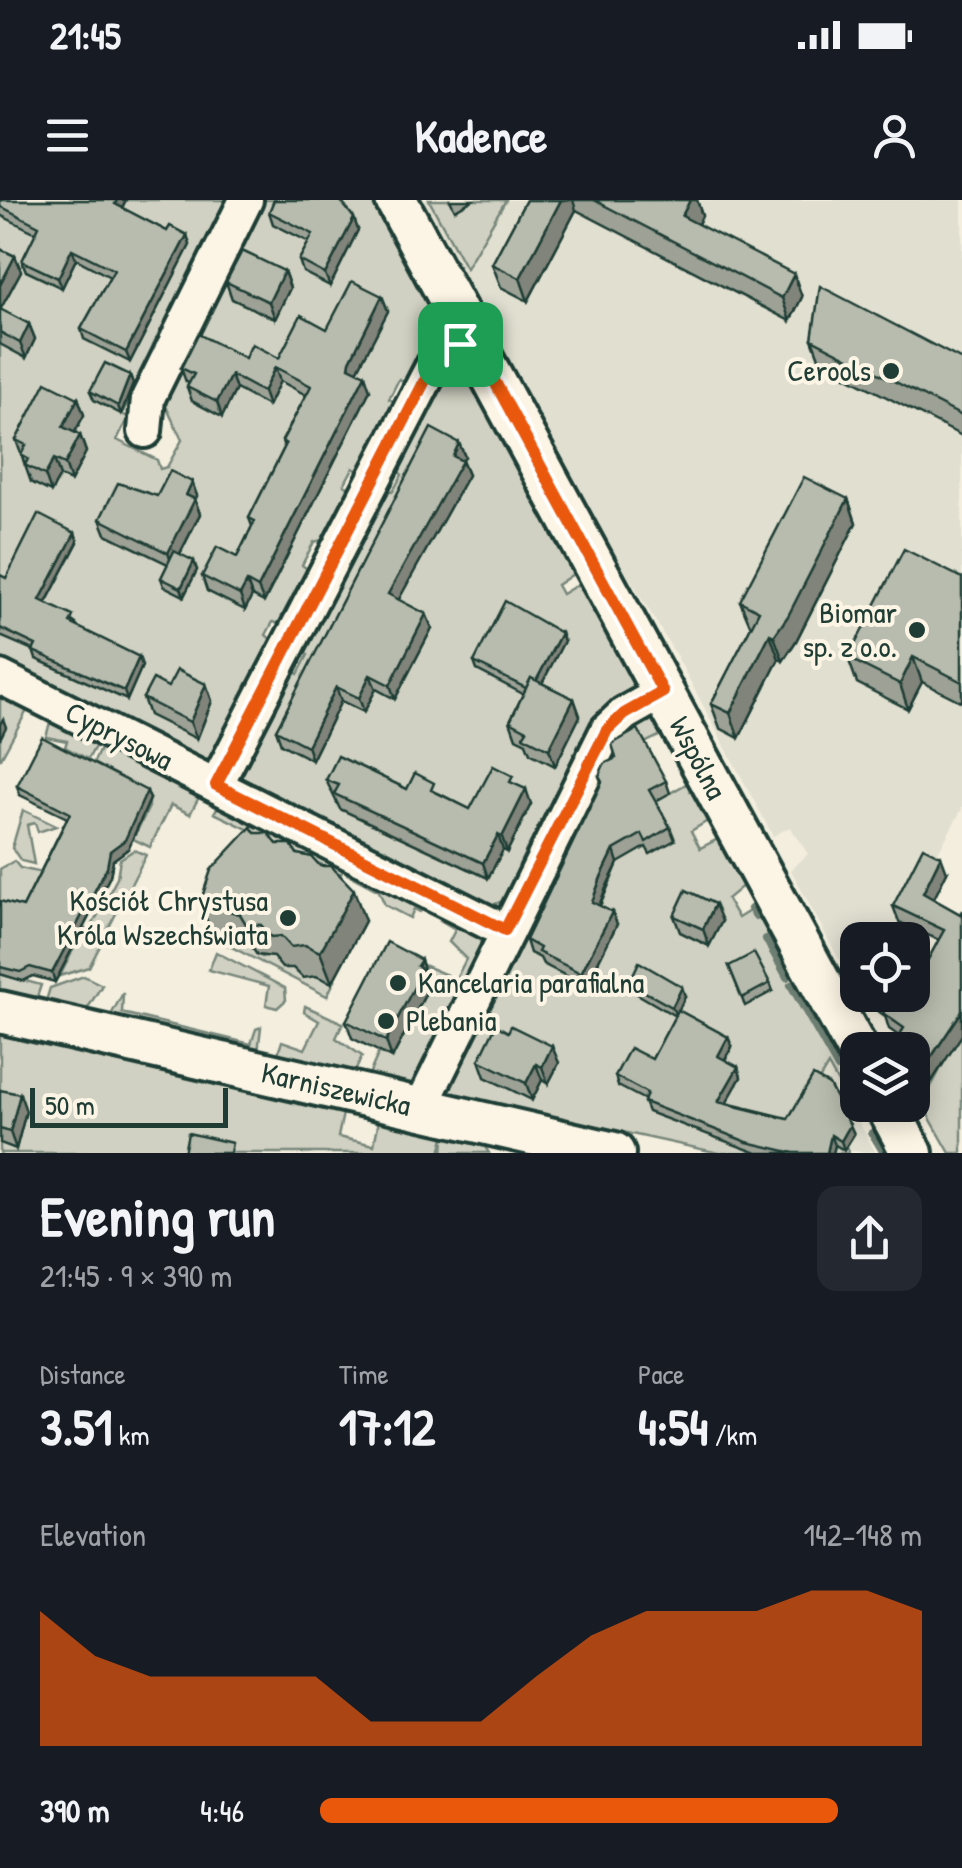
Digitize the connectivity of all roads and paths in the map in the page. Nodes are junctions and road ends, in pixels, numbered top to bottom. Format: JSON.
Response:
{"nodes":[{"id":1,"x":246,"y":200,"type":"edge"},
{"id":2,"x":396,"y":200,"type":"edge"},
{"id":3,"x":471,"y":338,"type":"junction"},
{"id":4,"x":144,"y":431,"type":"dead end"},
{"id":5,"x":0,"y":677,"type":"edge"},
{"id":6,"x":663,"y":692,"type":"junction"},
{"id":7,"x":216,"y":785,"type":"junction"},
{"id":8,"x":505,"y":930,"type":"junction"},
{"id":9,"x":0,"y":1012,"type":"edge"},
{"id":10,"x":847,"y":1032,"type":"edge"},
{"id":11,"x":420,"y":1108,"type":"junction"},
{"id":12,"x":895,"y":1122,"type":"edge"},
{"id":13,"x":614,"y":1153,"type":"edge"},
{"id":14,"x":912,"y":1153,"type":"edge"}],
"edges":[{"from":1,"to":4,"type":"street"},
{"from":2,"to":3,"type":"street","name":"Wspólna"},
{"from":3,"to":6,"type":"street","name":"Wspólna"},
{"from":3,"to":7,"type":"street"},
{"from":5,"to":7,"type":"street","name":"Cyprysowa"},
{"from":6,"to":8,"type":"street"},
{"from":6,"to":10,"type":"street","name":"Wspólna"},
{"from":7,"to":8,"type":"street","name":"Cyprysowa"},
{"from":8,"to":11,"type":"street"},
{"from":9,"to":11,"type":"street","name":"Karniszewicka"},
{"from":11,"to":13,"type":"street","name":"Karniszewicka"},
{"from":12,"to":14,"type":"street"}]}
